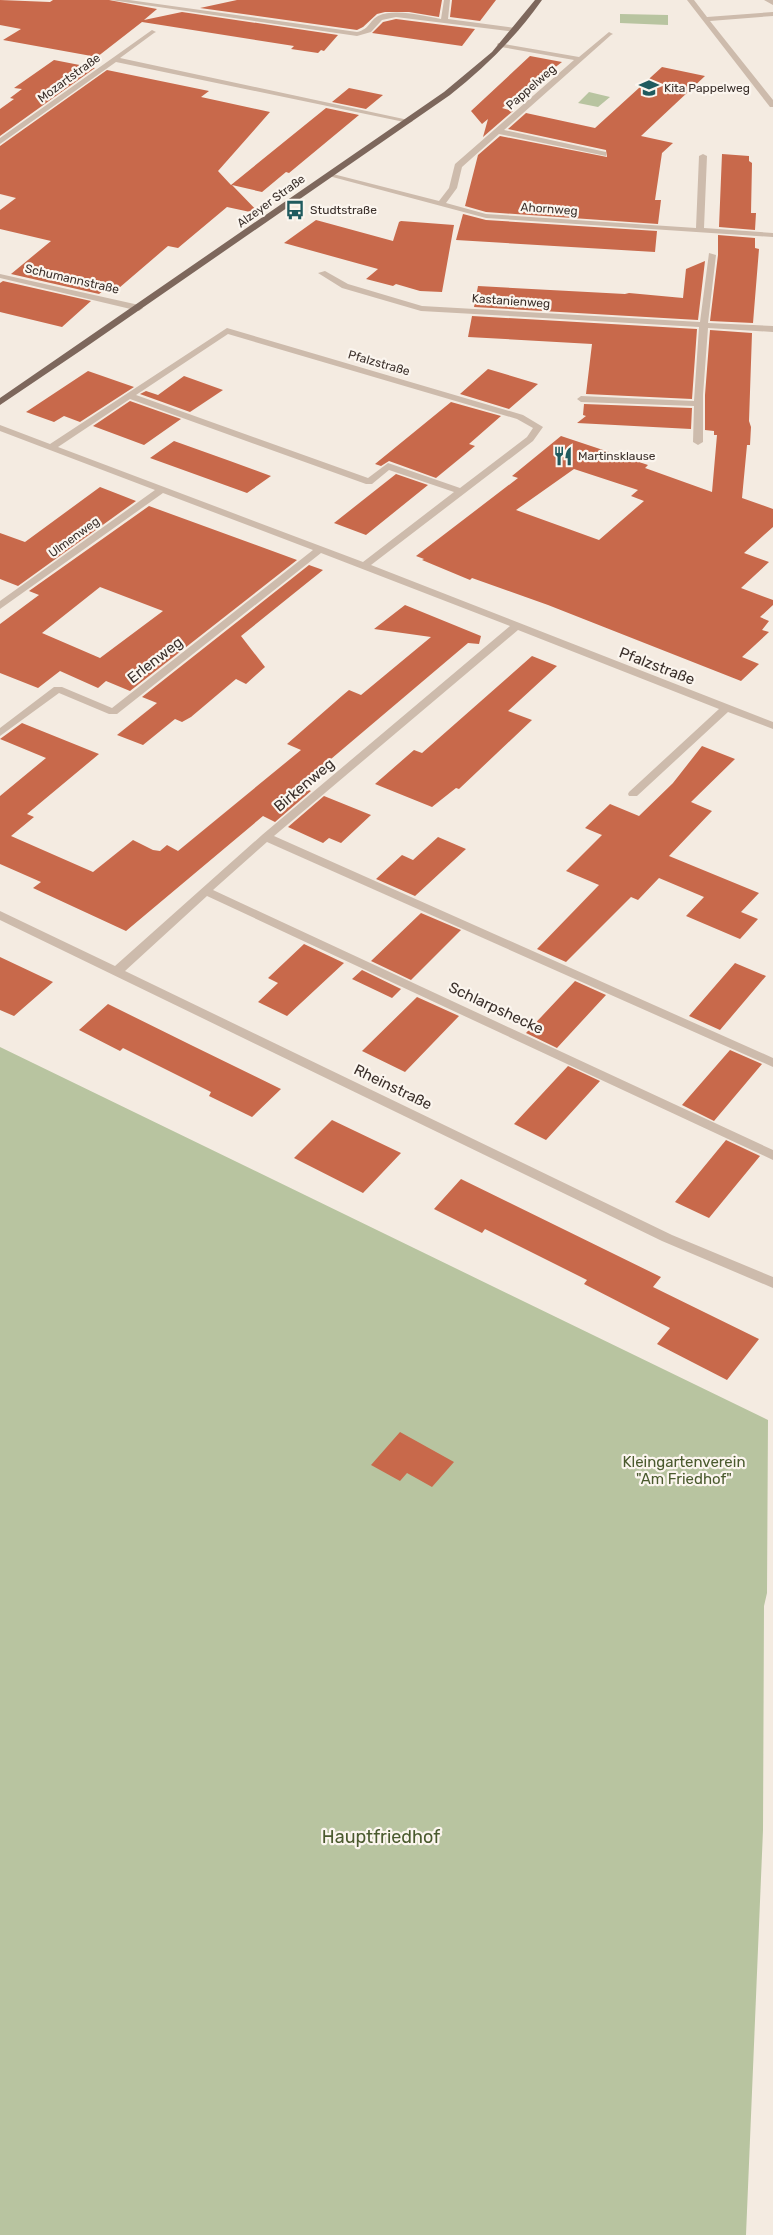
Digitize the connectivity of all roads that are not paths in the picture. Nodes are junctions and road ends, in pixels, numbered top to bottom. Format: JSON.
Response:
{"nodes":[{"id":1,"x":114,"y":0,"type":"edge"},
{"id":2,"x":191,"y":0,"type":"edge"},
{"id":3,"x":447,"y":0,"type":"edge"},
{"id":4,"x":539,"y":0,"type":"edge"},
{"id":5,"x":690,"y":0,"type":"edge"},
{"id":6,"x":767,"y":0,"type":"edge"},
{"id":7,"x":773,"y":3,"type":"edge"},
{"id":8,"x":180,"y":9,"type":"junction"},
{"id":9,"x":773,"y":14,"type":"edge"},
{"id":10,"x":706,"y":18,"type":"junction"},
{"id":11,"x":444,"y":21,"type":"junction"},
{"id":12,"x":515,"y":30,"type":"junction"},
{"id":13,"x":152,"y":32,"type":"dead end"},
{"id":14,"x":609,"y":34,"type":"dead end"},
{"id":15,"x":501,"y":45,"type":"junction"},
{"id":16,"x":114,"y":59,"type":"junction"},
{"id":17,"x":580,"y":59,"type":"junction"},
{"id":18,"x":773,"y":105,"type":"edge"},
{"id":19,"x":409,"y":121,"type":"junction"},
{"id":20,"x":498,"y":131,"type":"junction"},
{"id":21,"x":0,"y":142,"type":"edge"},
{"id":22,"x":603,"y":154,"type":"dead end"},
{"id":23,"x":703,"y":156,"type":"dead end"},
{"id":24,"x":329,"y":174,"type":"junction"},
{"id":25,"x":440,"y":205,"type":"junction"},
{"id":26,"x":700,"y":230,"type":"junction"},
{"id":27,"x":773,"y":235,"type":"edge"},
{"id":28,"x":712,"y":255,"type":"dead end"},
{"id":29,"x":322,"y":273,"type":"dead end"},
{"id":30,"x":0,"y":276,"type":"edge"},
{"id":31,"x":139,"y":308,"type":"junction"},
{"id":32,"x":704,"y":325,"type":"junction"},
{"id":33,"x":773,"y":329,"type":"edge"},
{"id":34,"x":129,"y":396,"type":"junction"},
{"id":35,"x":581,"y":399,"type":"dead end"},
{"id":36,"x":0,"y":402,"type":"edge"},
{"id":37,"x":698,"y":404,"type":"junction"},
{"id":38,"x":0,"y":428,"type":"edge"},
{"id":39,"x":698,"y":442,"type":"dead end"},
{"id":40,"x":53,"y":446,"type":"junction"},
{"id":41,"x":164,"y":488,"type":"junction"},
{"id":42,"x":462,"y":492,"type":"junction"},
{"id":43,"x":320,"y":549,"type":"junction"},
{"id":44,"x":364,"y":566,"type":"junction"},
{"id":45,"x":0,"y":606,"type":"edge"},
{"id":46,"x":515,"y":627,"type":"junction"},
{"id":47,"x":725,"y":709,"type":"junction"},
{"id":48,"x":773,"y":726,"type":"edge"},
{"id":49,"x":0,"y":733,"type":"edge"},
{"id":50,"x":633,"y":794,"type":"dead end"},
{"id":51,"x":266,"y":837,"type":"junction"},
{"id":52,"x":205,"y":891,"type":"junction"},
{"id":53,"x":0,"y":916,"type":"edge"},
{"id":54,"x":117,"y":971,"type":"junction"},
{"id":55,"x":773,"y":1063,"type":"edge"},
{"id":56,"x":773,"y":1156,"type":"edge"},
{"id":57,"x":773,"y":1283,"type":"edge"}],
"edges":[{"from":1,"to":8,"type":"street"},
{"from":2,"to":8,"type":"street"},
{"from":3,"to":11,"type":"street"},
{"from":4,"to":12,"type":"main road","name":"Alzeyer Straße"},
{"from":5,"to":10,"type":"street"},
{"from":6,"to":7,"type":"street"},
{"from":8,"to":11,"type":"street"},
{"from":9,"to":10,"type":"street"},
{"from":10,"to":18,"type":"street"},
{"from":11,"to":12,"type":"street"},
{"from":12,"to":15,"type":"main road","name":"Alzeyer Straße"},
{"from":13,"to":16,"type":"street","name":"Mozartstraße"},
{"from":14,"to":17,"type":"street","name":"Pappelweg"},
{"from":15,"to":17,"type":"street","name":"Pappelweg"},
{"from":15,"to":19,"type":"main road","name":"Alzeyer Straße"},
{"from":16,"to":19,"type":"street"},
{"from":16,"to":21,"type":"street","name":"Mozartstraße"},
{"from":17,"to":20,"type":"street","name":"Pappelweg"},
{"from":19,"to":24,"type":"main road","name":"Alzeyer Straße"},
{"from":20,"to":22,"type":"street","name":"Pappelweg"},
{"from":20,"to":25,"type":"street","name":"Pappelweg"},
{"from":23,"to":26,"type":"street"},
{"from":24,"to":25,"type":"street","name":"Ahornweg"},
{"from":24,"to":31,"type":"main road","name":"Alzeyer Straße"},
{"from":25,"to":26,"type":"street","name":"Ahornweg"},
{"from":26,"to":27,"type":"street","name":"Ahornweg"},
{"from":28,"to":32,"type":"street"},
{"from":29,"to":32,"type":"street","name":"Kastanienweg"},
{"from":30,"to":31,"type":"street","name":"Schumannstraße"},
{"from":31,"to":36,"type":"main road","name":"Alzeyer Straße"},
{"from":32,"to":33,"type":"street","name":"Kastanienweg"},
{"from":32,"to":37,"type":"street"},
{"from":34,"to":40,"type":"street","name":"Pfalzstraße"},
{"from":34,"to":42,"type":"street"},
{"from":34,"to":42,"type":"street","name":"Pfalzstraße"},
{"from":35,"to":37,"type":"street"},
{"from":37,"to":39,"type":"street"},
{"from":38,"to":40,"type":"street","name":"Pfalzstraße"},
{"from":40,"to":41,"type":"street","name":"Pfalzstraße"},
{"from":41,"to":43,"type":"street","name":"Pfalzstraße"},
{"from":41,"to":45,"type":"street","name":"Ulmenweg"},
{"from":42,"to":44,"type":"street","name":"Pfalzstraße"},
{"from":43,"to":44,"type":"street","name":"Pfalzstraße"},
{"from":43,"to":49,"type":"street","name":"Erlenweg"},
{"from":44,"to":46,"type":"street","name":"Pfalzstraße"},
{"from":46,"to":47,"type":"street","name":"Pfalzstraße"},
{"from":46,"to":51,"type":"street","name":"Birkenweg"},
{"from":47,"to":48,"type":"street","name":"Pfalzstraße"},
{"from":47,"to":50,"type":"street"},
{"from":51,"to":52,"type":"street","name":"Birkenweg"},
{"from":51,"to":55,"type":"street"},
{"from":52,"to":54,"type":"street","name":"Birkenweg"},
{"from":52,"to":56,"type":"street","name":"Schlarpshecke"},
{"from":53,"to":54,"type":"street","name":"Rheinstraße"},
{"from":54,"to":57,"type":"street","name":"Rheinstraße"}]}
